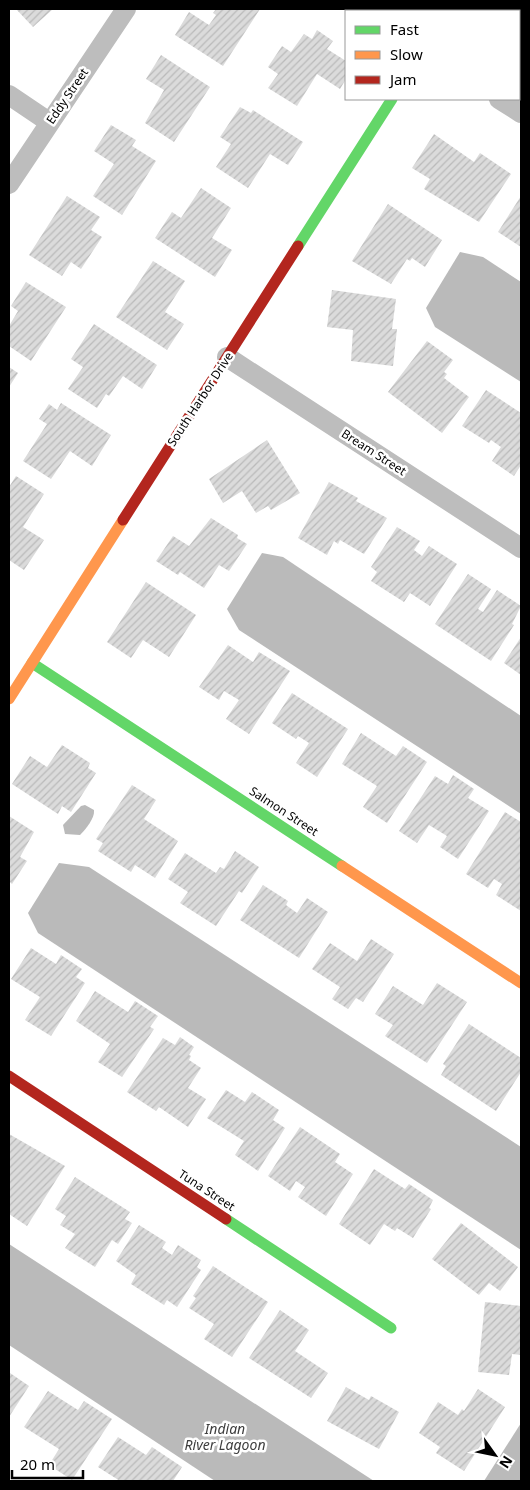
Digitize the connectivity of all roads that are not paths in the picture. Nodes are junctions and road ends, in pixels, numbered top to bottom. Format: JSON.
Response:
{"nodes":[{"id":1,"x":126,"y":9,"type":"edge"},
{"id":2,"x":9,"y":94,"type":"edge"},
{"id":3,"x":391,"y":100,"type":"edge"},
{"id":4,"x":502,"y":100,"type":"edge"},
{"id":5,"x":521,"y":113,"type":"edge"},
{"id":6,"x":49,"y":122,"type":"junction"},
{"id":7,"x":9,"y":184,"type":"edge"},
{"id":8,"x":227,"y":357,"type":"junction"},
{"id":9,"x":521,"y":548,"type":"edge"},
{"id":10,"x":32,"y":663,"type":"junction"},
{"id":11,"x":9,"y":699,"type":"edge"},
{"id":12,"x":521,"y":983,"type":"edge"},
{"id":13,"x":9,"y":1076,"type":"edge"},
{"id":14,"x":391,"y":1328,"type":"dead end"}],
"edges":[{"from":1,"to":6,"type":"street","name":"Eddy Street"},
{"from":2,"to":6,"type":"street"},
{"from":3,"to":8,"type":"street","name":"South Harbor Drive"},
{"from":4,"to":5,"type":"street"},
{"from":6,"to":7,"type":"street","name":"Eddy Street"},
{"from":8,"to":9,"type":"street","name":"Bream Street"},
{"from":8,"to":10,"type":"street","name":"South Harbor Drive"},
{"from":10,"to":11,"type":"street","name":"South Harbor Drive"},
{"from":10,"to":12,"type":"street","name":"Salmon Street"},
{"from":13,"to":14,"type":"street","name":"Tuna Street"}]}
